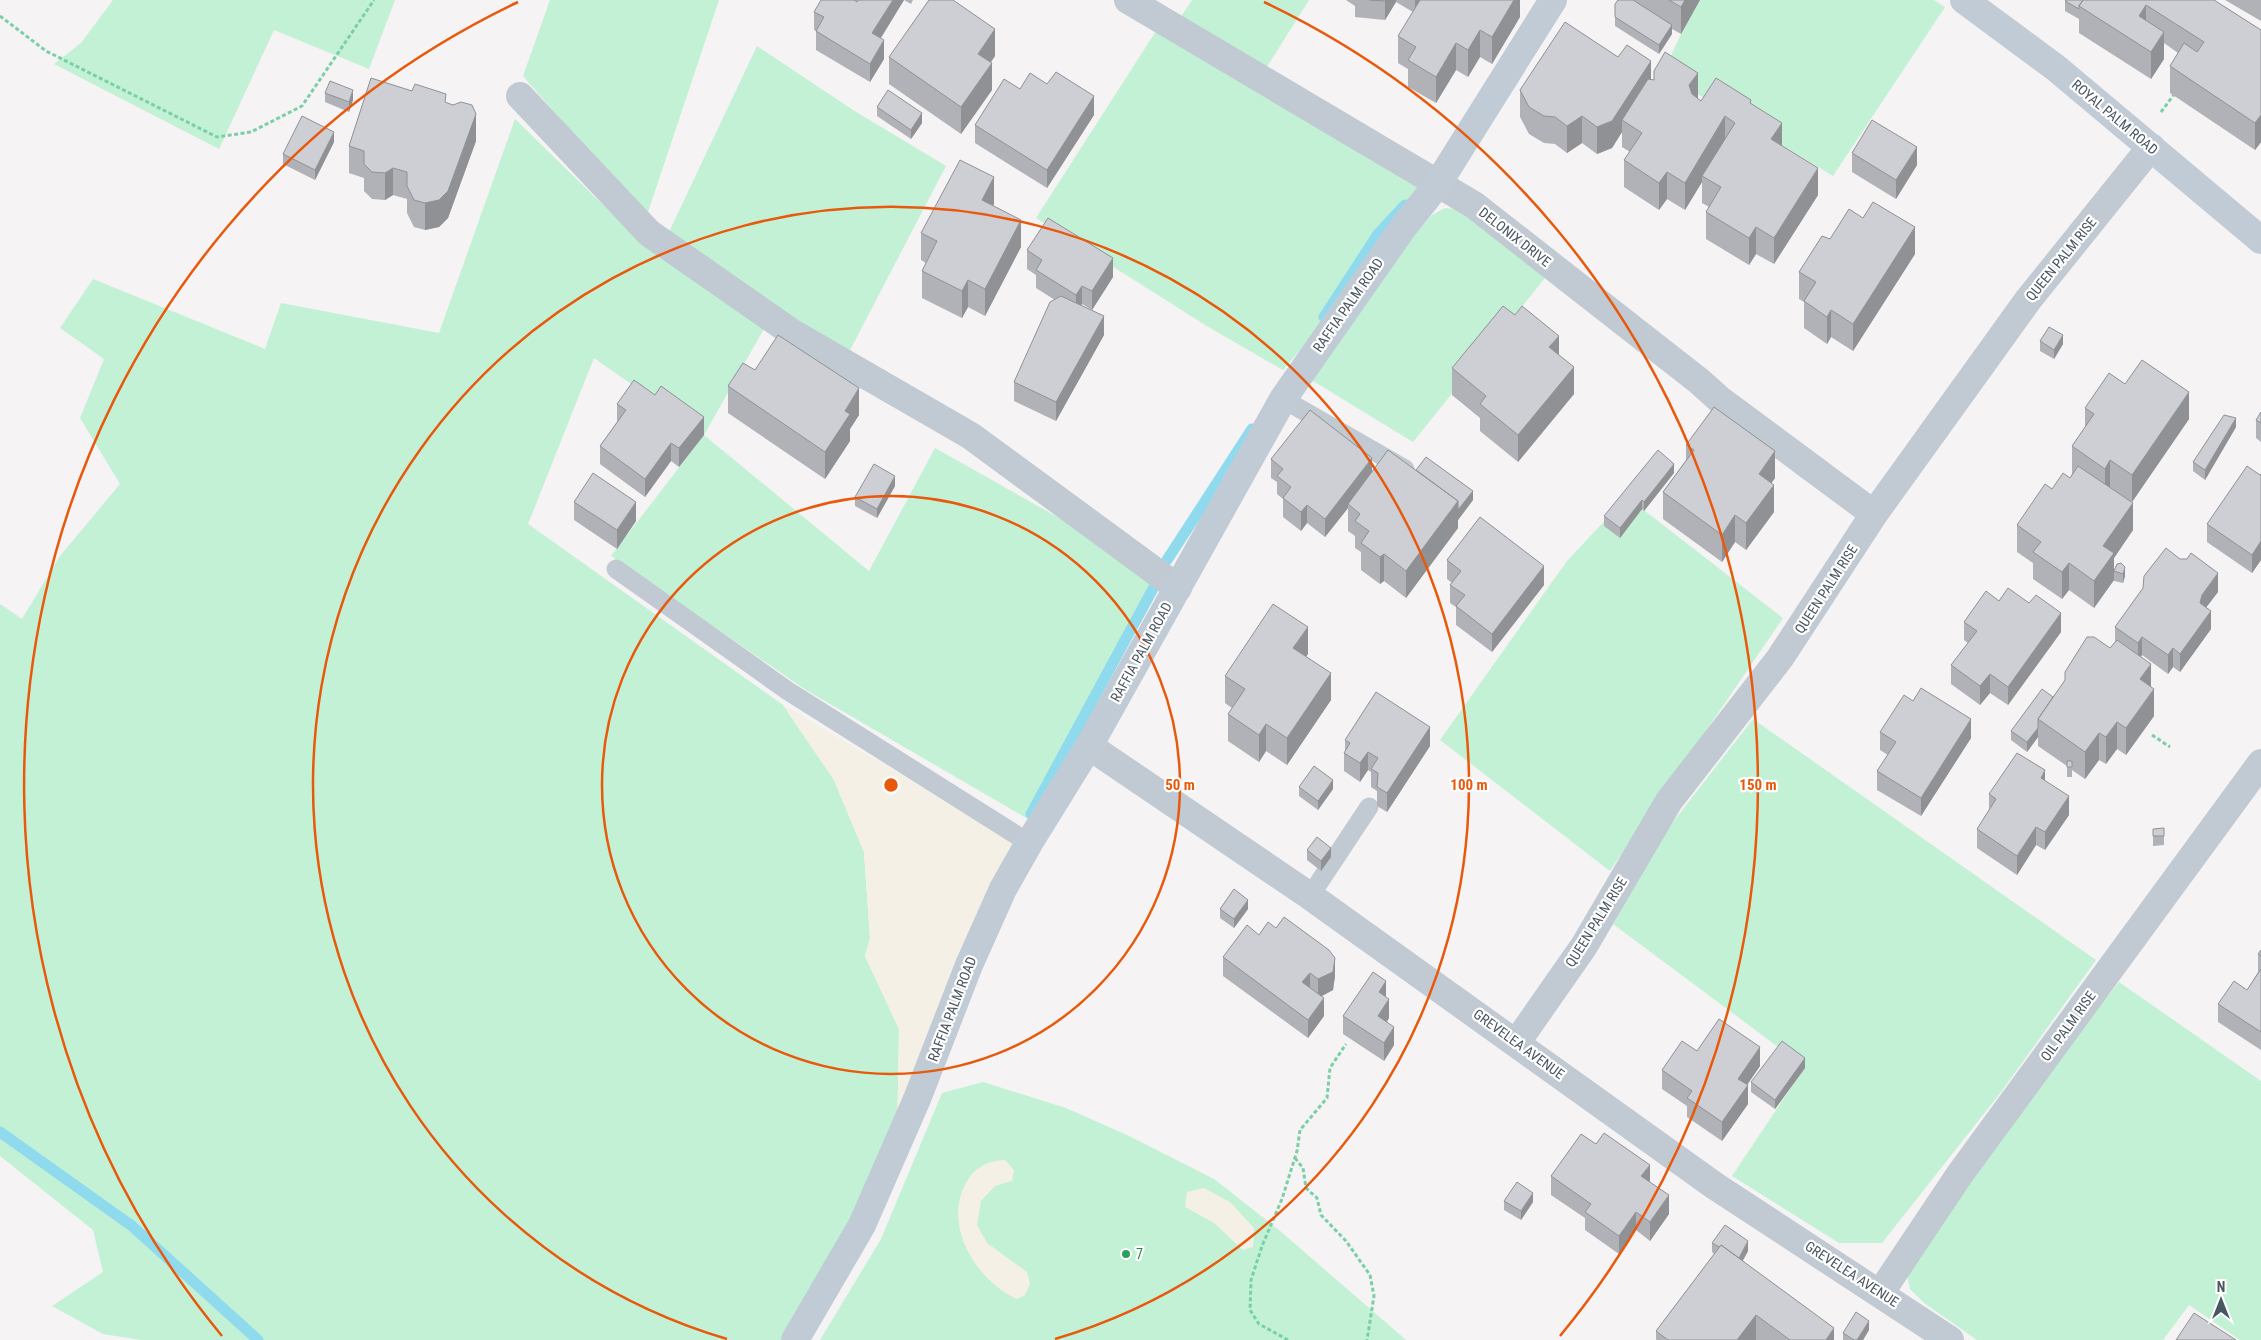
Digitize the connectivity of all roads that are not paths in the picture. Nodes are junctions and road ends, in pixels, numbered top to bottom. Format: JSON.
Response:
{"nodes":[{"id":1,"x":1128,"y":0,"type":"edge"},
{"id":2,"x":1553,"y":0,"type":"edge"},
{"id":3,"x":1964,"y":0,"type":"edge"},
{"id":4,"x":520,"y":96,"type":"dead end"},
{"id":5,"x":2147,"y":143,"type":"junction"},
{"id":6,"x":1437,"y":185,"type":"junction"},
{"id":7,"x":2261,"y":240,"type":"edge"},
{"id":8,"x":1283,"y":399,"type":"junction"},
{"id":9,"x":1414,"y":473,"type":"edge"},
{"id":10,"x":1874,"y":514,"type":"junction"},
{"id":11,"x":616,"y":569,"type":"dead end"},
{"id":12,"x":1178,"y":588,"type":"junction"},
{"id":13,"x":1089,"y":746,"type":"junction"},
{"id":14,"x":2261,"y":763,"type":"edge"},
{"id":15,"x":1369,"y":807,"type":"dead end"},
{"id":16,"x":1029,"y":843,"type":"junction"},
{"id":17,"x":1310,"y":896,"type":"junction"},
{"id":18,"x":1517,"y":1042,"type":"junction"},
{"id":19,"x":1881,"y":1292,"type":"junction"},
{"id":20,"x":795,"y":1340,"type":"edge"},
{"id":21,"x":1950,"y":1340,"type":"edge"}],
"edges":[{"from":1,"to":6,"type":"street","name":"DELONIX DRIVE"},
{"from":2,"to":6,"type":"street","name":"RAFFIA PALM ROAD"},
{"from":3,"to":5,"type":"street","name":"ROYAL PALM ROAD"},
{"from":4,"to":12,"type":"street"},
{"from":5,"to":7,"type":"street","name":"ROYAL PALM ROAD"},
{"from":5,"to":10,"type":"street","name":"QUEEN PALM RISE"},
{"from":6,"to":8,"type":"street","name":"RAFFIA PALM ROAD"},
{"from":6,"to":10,"type":"street","name":"DELONIX DRIVE"},
{"from":8,"to":9,"type":"lane"},
{"from":8,"to":12,"type":"street","name":"RAFFIA PALM ROAD"},
{"from":10,"to":18,"type":"street","name":"QUEEN PALM RISE"},
{"from":11,"to":16,"type":"lane"},
{"from":12,"to":13,"type":"street","name":"RAFFIA PALM ROAD"},
{"from":13,"to":16,"type":"street","name":"RAFFIA PALM ROAD"},
{"from":13,"to":17,"type":"street","name":"GREVELEA AVENUE"},
{"from":14,"to":19,"type":"street","name":"OIL PALM RISE"},
{"from":15,"to":17,"type":"lane"},
{"from":16,"to":20,"type":"street","name":"RAFFIA PALM ROAD"},
{"from":17,"to":18,"type":"street","name":"GREVELEA AVENUE"},
{"from":18,"to":19,"type":"street","name":"GREVELEA AVENUE"},
{"from":19,"to":21,"type":"street","name":"GREVELEA AVENUE"}]}
